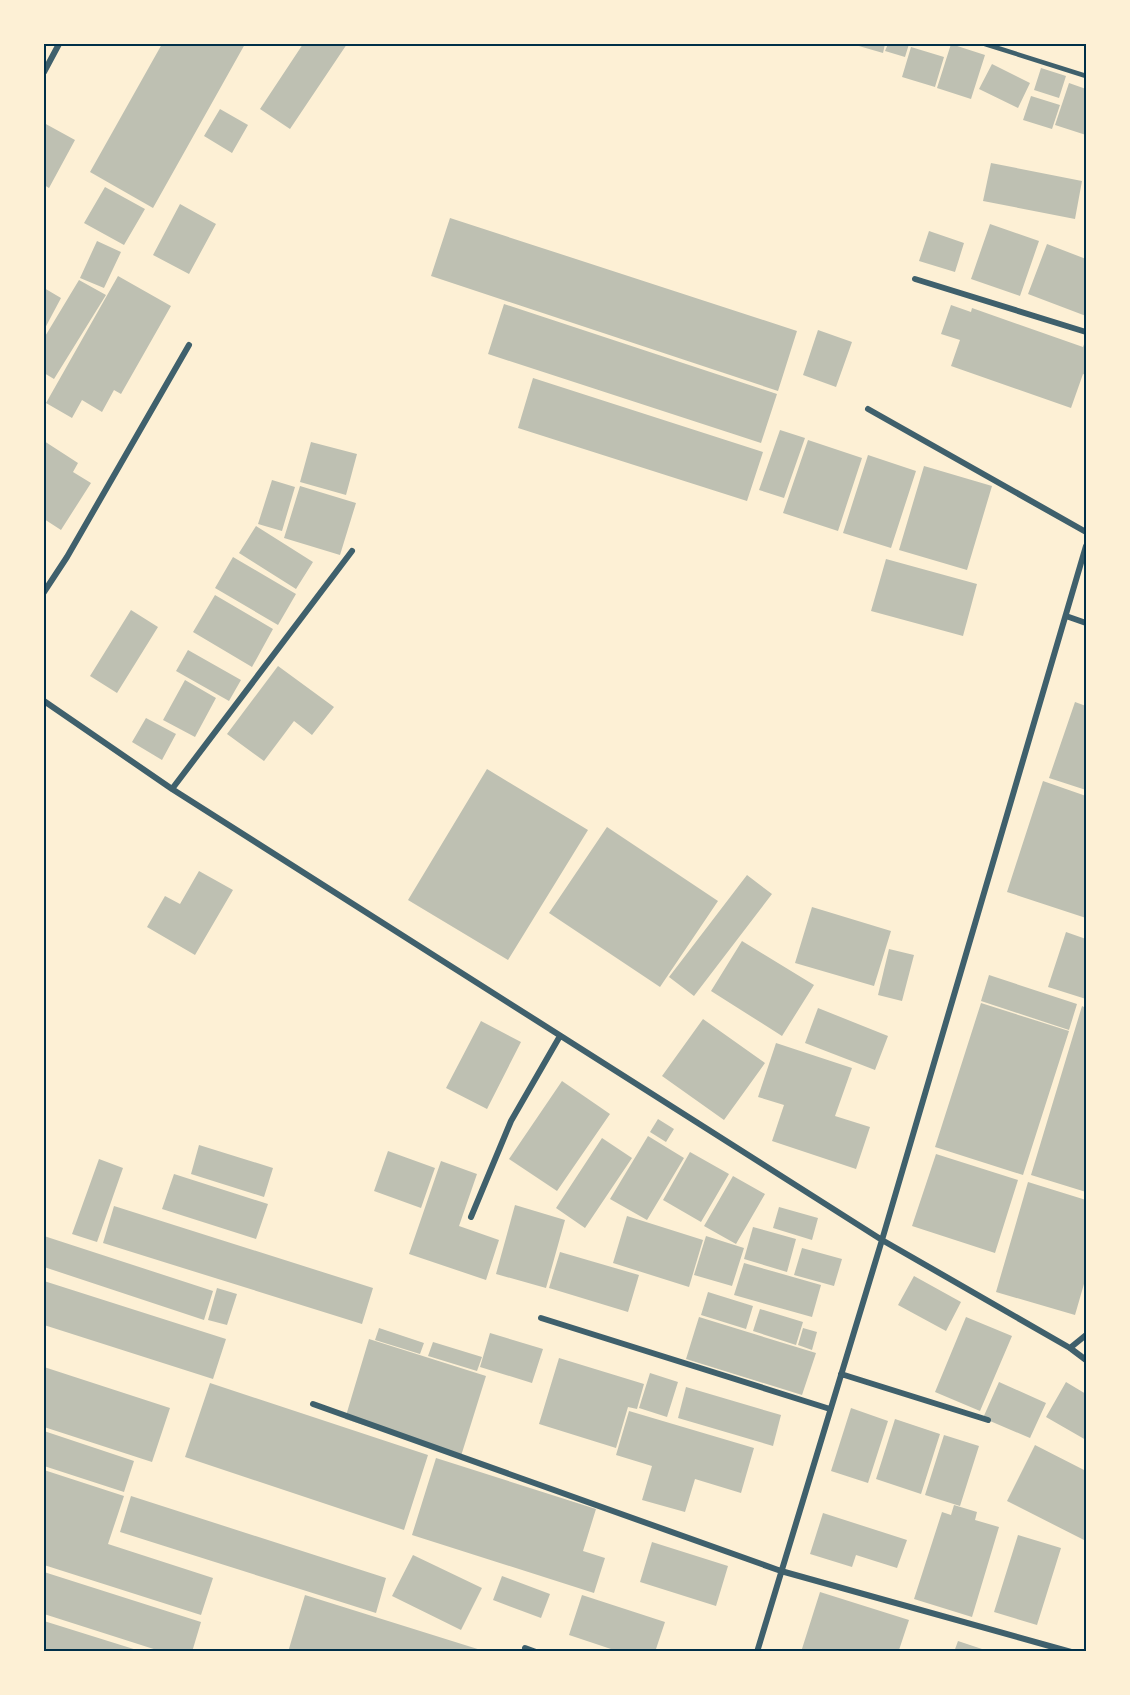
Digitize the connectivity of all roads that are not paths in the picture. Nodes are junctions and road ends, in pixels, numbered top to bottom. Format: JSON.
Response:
{"nodes":[{"id":1,"x":59,"y":44,"type":"edge"},
{"id":2,"x":985,"y":44,"type":"edge"},
{"id":3,"x":44,"y":72,"type":"edge"},
{"id":4,"x":1086,"y":76,"type":"edge"},
{"id":5,"x":915,"y":279,"type":"dead end"},
{"id":6,"x":1086,"y":332,"type":"edge"},
{"id":7,"x":189,"y":345,"type":"dead end"},
{"id":8,"x":868,"y":410,"type":"dead end"},
{"id":9,"x":1086,"y":532,"type":"edge"},
{"id":10,"x":1086,"y":546,"type":"edge"},
{"id":11,"x":352,"y":551,"type":"dead end"},
{"id":12,"x":44,"y":592,"type":"edge"},
{"id":13,"x":1066,"y":616,"type":"junction"},
{"id":14,"x":1086,"y":623,"type":"edge"},
{"id":15,"x":44,"y":701,"type":"edge"},
{"id":16,"x":172,"y":789,"type":"junction"},
{"id":17,"x":560,"y":1036,"type":"junction"},
{"id":18,"x":471,"y":1216,"type":"dead end"},
{"id":19,"x":882,"y":1239,"type":"junction"},
{"id":20,"x":541,"y":1318,"type":"dead end"},
{"id":21,"x":1086,"y":1335,"type":"edge"},
{"id":22,"x":1070,"y":1348,"type":"junction"},
{"id":23,"x":1086,"y":1360,"type":"edge"},
{"id":24,"x":841,"y":1374,"type":"junction"},
{"id":25,"x":313,"y":1404,"type":"dead end"},
{"id":26,"x":830,"y":1409,"type":"junction"},
{"id":27,"x":988,"y":1420,"type":"dead end"},
{"id":28,"x":781,"y":1571,"type":"junction"},
{"id":29,"x":525,"y":1648,"type":"dead end"},
{"id":30,"x":536,"y":1652,"type":"edge"},
{"id":31,"x":757,"y":1652,"type":"edge"},
{"id":32,"x":1071,"y":1652,"type":"edge"}],
"edges":[{"from":1,"to":3,"type":"street"},
{"from":2,"to":4,"type":"lane"},
{"from":5,"to":6,"type":"street"},
{"from":7,"to":12,"type":"street"},
{"from":8,"to":9,"type":"street"},
{"from":10,"to":13,"type":"street"},
{"from":11,"to":16,"type":"street"},
{"from":13,"to":14,"type":"street"},
{"from":13,"to":19,"type":"street"},
{"from":15,"to":16,"type":"street"},
{"from":16,"to":17,"type":"street"},
{"from":17,"to":18,"type":"street"},
{"from":17,"to":19,"type":"street"},
{"from":19,"to":22,"type":"street"},
{"from":19,"to":24,"type":"street"},
{"from":20,"to":26,"type":"street"},
{"from":21,"to":22,"type":"street"},
{"from":22,"to":23,"type":"street"},
{"from":24,"to":26,"type":"street"},
{"from":24,"to":27,"type":"street"},
{"from":25,"to":28,"type":"street"},
{"from":26,"to":28,"type":"street"},
{"from":28,"to":31,"type":"street"},
{"from":28,"to":32,"type":"street"},
{"from":29,"to":30,"type":"street"}]}
